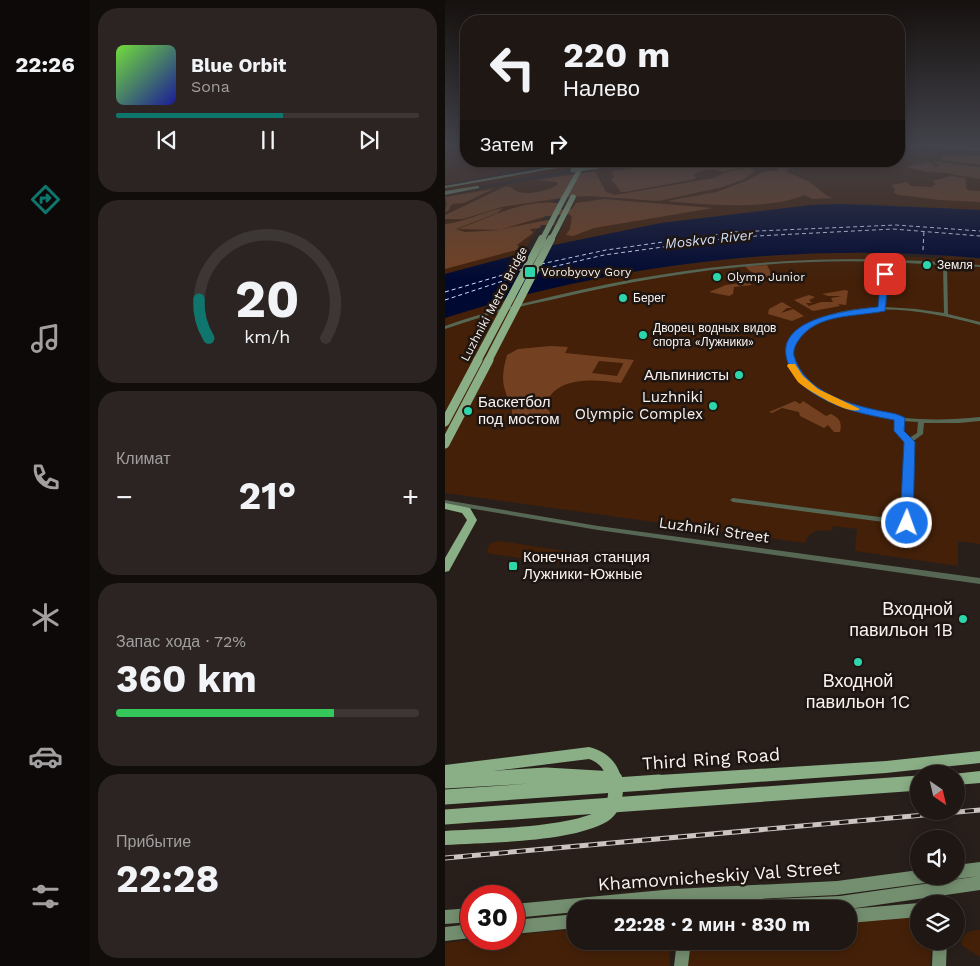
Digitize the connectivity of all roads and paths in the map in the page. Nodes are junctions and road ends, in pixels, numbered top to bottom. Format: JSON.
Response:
{"nodes":[{"id":1,"x":459,"y":190,"type":"edge"},
{"id":2,"x":572,"y":190,"type":"edge"},
{"id":3,"x":445,"y":193,"type":"edge"},
{"id":4,"x":568,"y":197,"type":"junction"},
{"id":5,"x":886,"y":260,"type":"junction"},
{"id":6,"x":945,"y":263,"type":"junction"},
{"id":7,"x":980,"y":266,"type":"edge"},
{"id":8,"x":882,"y":309,"type":"junction"},
{"id":9,"x":946,"y":313,"type":"junction"},
{"id":10,"x":980,"y":324,"type":"edge"},
{"id":11,"x":445,"y":328,"type":"edge"},
{"id":12,"x":899,"y":418,"type":"junction"},
{"id":13,"x":980,"y":419,"type":"edge"},
{"id":14,"x":921,"y":421,"type":"junction"},
{"id":15,"x":445,"y":422,"type":"edge"},
{"id":16,"x":909,"y":442,"type":"junction"},
{"id":17,"x":445,"y":444,"type":"edge"},
{"id":18,"x":733,"y":500,"type":"dead end"},
{"id":19,"x":445,"y":502,"type":"edge"},
{"id":20,"x":445,"y":506,"type":"edge"},
{"id":21,"x":445,"y":568,"type":"edge"},
{"id":22,"x":980,"y":581,"type":"edge"},
{"id":23,"x":980,"y":757,"type":"edge"},
{"id":24,"x":445,"y":770,"type":"edge"},
{"id":25,"x":980,"y":777,"type":"edge"},
{"id":26,"x":965,"y":778,"type":"edge"},
{"id":27,"x":445,"y":781,"type":"edge"},
{"id":28,"x":659,"y":782,"type":"junction"},
{"id":29,"x":910,"y":784,"type":"edge"},
{"id":30,"x":445,"y":796,"type":"edge"},
{"id":31,"x":445,"y":817,"type":"edge"},
{"id":32,"x":445,"y":838,"type":"edge"},
{"id":33,"x":980,"y":869,"type":"edge"},
{"id":34,"x":965,"y":871,"type":"edge"},
{"id":35,"x":910,"y":878,"type":"edge"},
{"id":36,"x":980,"y":884,"type":"edge"},
{"id":37,"x":661,"y":897,"type":"junction"},
{"id":38,"x":664,"y":900,"type":"edge"},
{"id":39,"x":857,"y":901,"type":"edge"},
{"id":40,"x":525,"y":910,"type":"edge"},
{"id":41,"x":910,"y":911,"type":"edge"},
{"id":42,"x":857,"y":915,"type":"edge"},
{"id":43,"x":460,"y":916,"type":"edge"},
{"id":44,"x":445,"y":917,"type":"edge"},
{"id":45,"x":567,"y":922,"type":"edge"},
{"id":46,"x":525,"y":926,"type":"edge"},
{"id":47,"x":460,"y":932,"type":"edge"},
{"id":48,"x":445,"y":934,"type":"edge"},
{"id":49,"x":940,"y":950,"type":"edge"},
{"id":50,"x":939,"y":966,"type":"edge"}],
"edges":[{"from":1,"to":3,"type":"main road"},
{"from":2,"to":4,"type":"main road"},
{"from":4,"to":15,"type":"main road","name":"Luzhniki Metro Bridge","bridge":true},
{"from":4,"to":17,"type":"main road","name":"Luzhniki Metro Bridge","bridge":true},
{"from":5,"to":6,"type":"street"},
{"from":5,"to":8,"type":"street"},
{"from":5,"to":11,"type":"street"},
{"from":6,"to":7,"type":"street"},
{"from":6,"to":9,"type":"street"},
{"from":8,"to":9,"type":"street"},
{"from":8,"to":12,"type":"street"},
{"from":9,"to":10,"type":"street"},
{"from":12,"to":14,"type":"street"},
{"from":12,"to":16,"type":"street"},
{"from":13,"to":14,"type":"street"},
{"from":14,"to":16,"type":"street"},
{"from":16,"to":18,"type":"street"},
{"from":19,"to":22,"type":"street","name":"Luzhniki Street"},
{"from":20,"to":21,"type":"main road"},
{"from":23,"to":28,"type":"main road","name":"Third Ring Road"},
{"from":24,"to":32,"type":"main road"},
{"from":25,"to":26,"type":"main road"},
{"from":27,"to":28,"type":"main road","bridge":true},
{"from":28,"to":30,"type":"main road","name":"Third Ring Road","bridge":true},
{"from":29,"to":31,"type":"main road","bridge":true},
{"from":33,"to":34,"type":"main road"},
{"from":35,"to":37,"type":"main road","name":"Khamovnicheskiy Val Street"},
{"from":36,"to":39,"type":"main road","name":"Khamovnicheskiy Val Street"},
{"from":37,"to":38,"type":"main road"},
{"from":37,"to":40,"type":"main road","name":"Khamovnicheskiy Val Street"},
{"from":41,"to":42,"type":"main road"},
{"from":43,"to":44,"type":"main road"},
{"from":45,"to":46,"type":"main road"},
{"from":47,"to":48,"type":"main road"},
{"from":49,"to":50,"type":"main road"}]}
